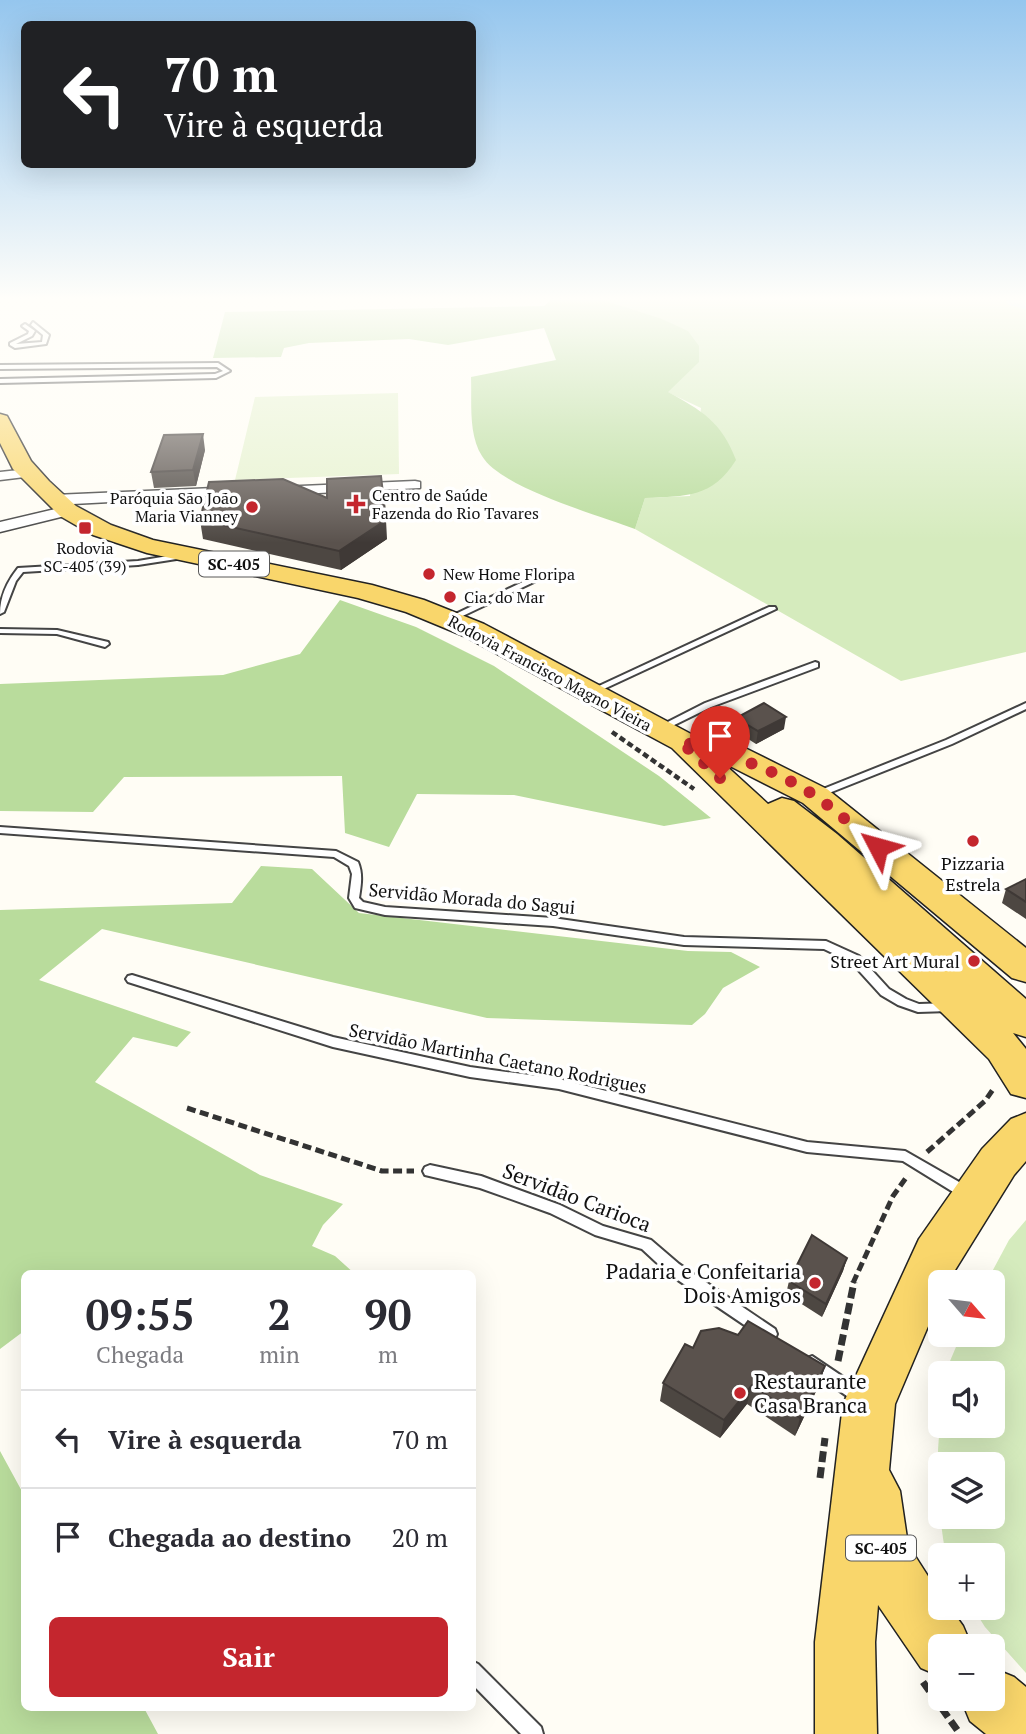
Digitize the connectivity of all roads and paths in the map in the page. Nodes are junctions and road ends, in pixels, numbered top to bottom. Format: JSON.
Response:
{"nodes":[{"id":1,"x":3,"y":428,"type":"edge"},
{"id":2,"x":28,"y":473,"type":"junction"},
{"id":3,"x":0,"y":476,"type":"edge"},
{"id":4,"x":415,"y":485,"type":"dead end"},
{"id":5,"x":61,"y":505,"type":"junction"},
{"id":6,"x":0,"y":527,"type":"edge"},
{"id":7,"x":185,"y":555,"type":"junction"},
{"id":8,"x":533,"y":581,"type":"dead end"},
{"id":9,"x":772,"y":609,"type":"dead end"},
{"id":10,"x":0,"y":612,"type":"edge"},
{"id":11,"x":449,"y":619,"type":"junction"},
{"id":12,"x":0,"y":631,"type":"edge"},
{"id":13,"x":105,"y":644,"type":"dead end"},
{"id":14,"x":815,"y":665,"type":"dead end"},
{"id":15,"x":590,"y":692,"type":"junction"},
{"id":16,"x":1026,"y":706,"type":"edge"},
{"id":17,"x":669,"y":735,"type":"junction"},
{"id":18,"x":814,"y":796,"type":"junction"},
{"id":19,"x":0,"y":830,"type":"edge"},
{"id":20,"x":1026,"y":968,"type":"edge"},
{"id":21,"x":132,"y":979,"type":"dead end"},
{"id":22,"x":960,"y":1007,"type":"junction"},
{"id":23,"x":1026,"y":1022,"type":"edge"},
{"id":24,"x":1026,"y":1082,"type":"edge"},
{"id":25,"x":187,"y":1108,"type":"dead end"},
{"id":26,"x":1026,"y":1131,"type":"edge"},
{"id":27,"x":1026,"y":1164,"type":"edge"},
{"id":28,"x":430,"y":1171,"type":"joint"},
{"id":29,"x":975,"y":1199,"type":"junction"},
{"id":30,"x":779,"y":1340,"type":"edge"},
{"id":31,"x":801,"y":1355,"type":"edge"},
{"id":32,"x":867,"y":1418,"type":"junction"},
{"id":33,"x":928,"y":1659,"type":"edge"},
{"id":34,"x":476,"y":1674,"type":"edge"},
{"id":35,"x":1005,"y":1710,"type":"edge"},
{"id":36,"x":950,"y":1711,"type":"edge"},
{"id":37,"x":1026,"y":1727,"type":"edge"},
{"id":38,"x":534,"y":1734,"type":"edge"},
{"id":39,"x":846,"y":1734,"type":"edge"},
{"id":40,"x":960,"y":1734,"type":"edge"}],
"edges":[{"from":1,"to":2,"type":"main road","name":"Rodovia Francisco Magno Vieira","number":"SC-405"},
{"from":2,"to":3,"type":"street"},
{"from":2,"to":5,"type":"main road","name":"Rodovia Francisco Magno Vieira","number":"SC-405"},
{"from":4,"to":5,"type":"street"},
{"from":5,"to":6,"type":"street"},
{"from":5,"to":7,"type":"main road","name":"Rodovia Francisco Magno Vieira","number":"SC-405"},
{"from":7,"to":10,"type":"lane"},
{"from":7,"to":11,"type":"main road","name":"Rodovia Francisco Magno Vieira","number":"SC-405"},
{"from":8,"to":11,"type":"lane"},
{"from":9,"to":15,"type":"lane"},
{"from":11,"to":15,"type":"main road","name":"Rodovia Francisco Magno Vieira","number":"SC-405"},
{"from":12,"to":13,"type":"lane"},
{"from":14,"to":17,"type":"lane"},
{"from":15,"to":17,"type":"main road","name":"Rodovia Francisco Magno Vieira","number":"SC-405"},
{"from":16,"to":18,"type":"lane"},
{"from":17,"to":18,"type":"main road","name":"Rodovia Francisco Magno Vieira","number":"SC-405"},
{"from":17,"to":22,"type":"main road","name":"Rodovia Francisco Magno Vieira"},
{"from":17,"to":23,"type":"main road","number":"SC-405"},
{"from":18,"to":20,"type":"main road","name":"Rodovia Francisco Magno Vieira","number":"SC-405"},
{"from":19,"to":22,"type":"lane","name":"Servidão Morada do Sagui"},
{"from":21,"to":29,"type":"lane","name":"Servidão Martinha Caetano Rodrigues"},
{"from":22,"to":24,"type":"main road","name":"Rodovia Francisco Magno Vieira"},
{"from":25,"to":28,"type":"path"},
{"from":26,"to":29,"type":"main road"},
{"from":27,"to":29,"type":"main road"},
{"from":28,"to":30,"type":"lane","name":"Servidão Carioca"},
{"from":29,"to":32,"type":"main road"},
{"from":31,"to":32,"type":"lane"},
{"from":32,"to":33,"type":"main road","number":"SC-405"},
{"from":32,"to":39,"type":"main road"},
{"from":34,"to":38,"type":"lane"},
{"from":35,"to":37,"type":"main road"},
{"from":36,"to":40,"type":"path"}]}
